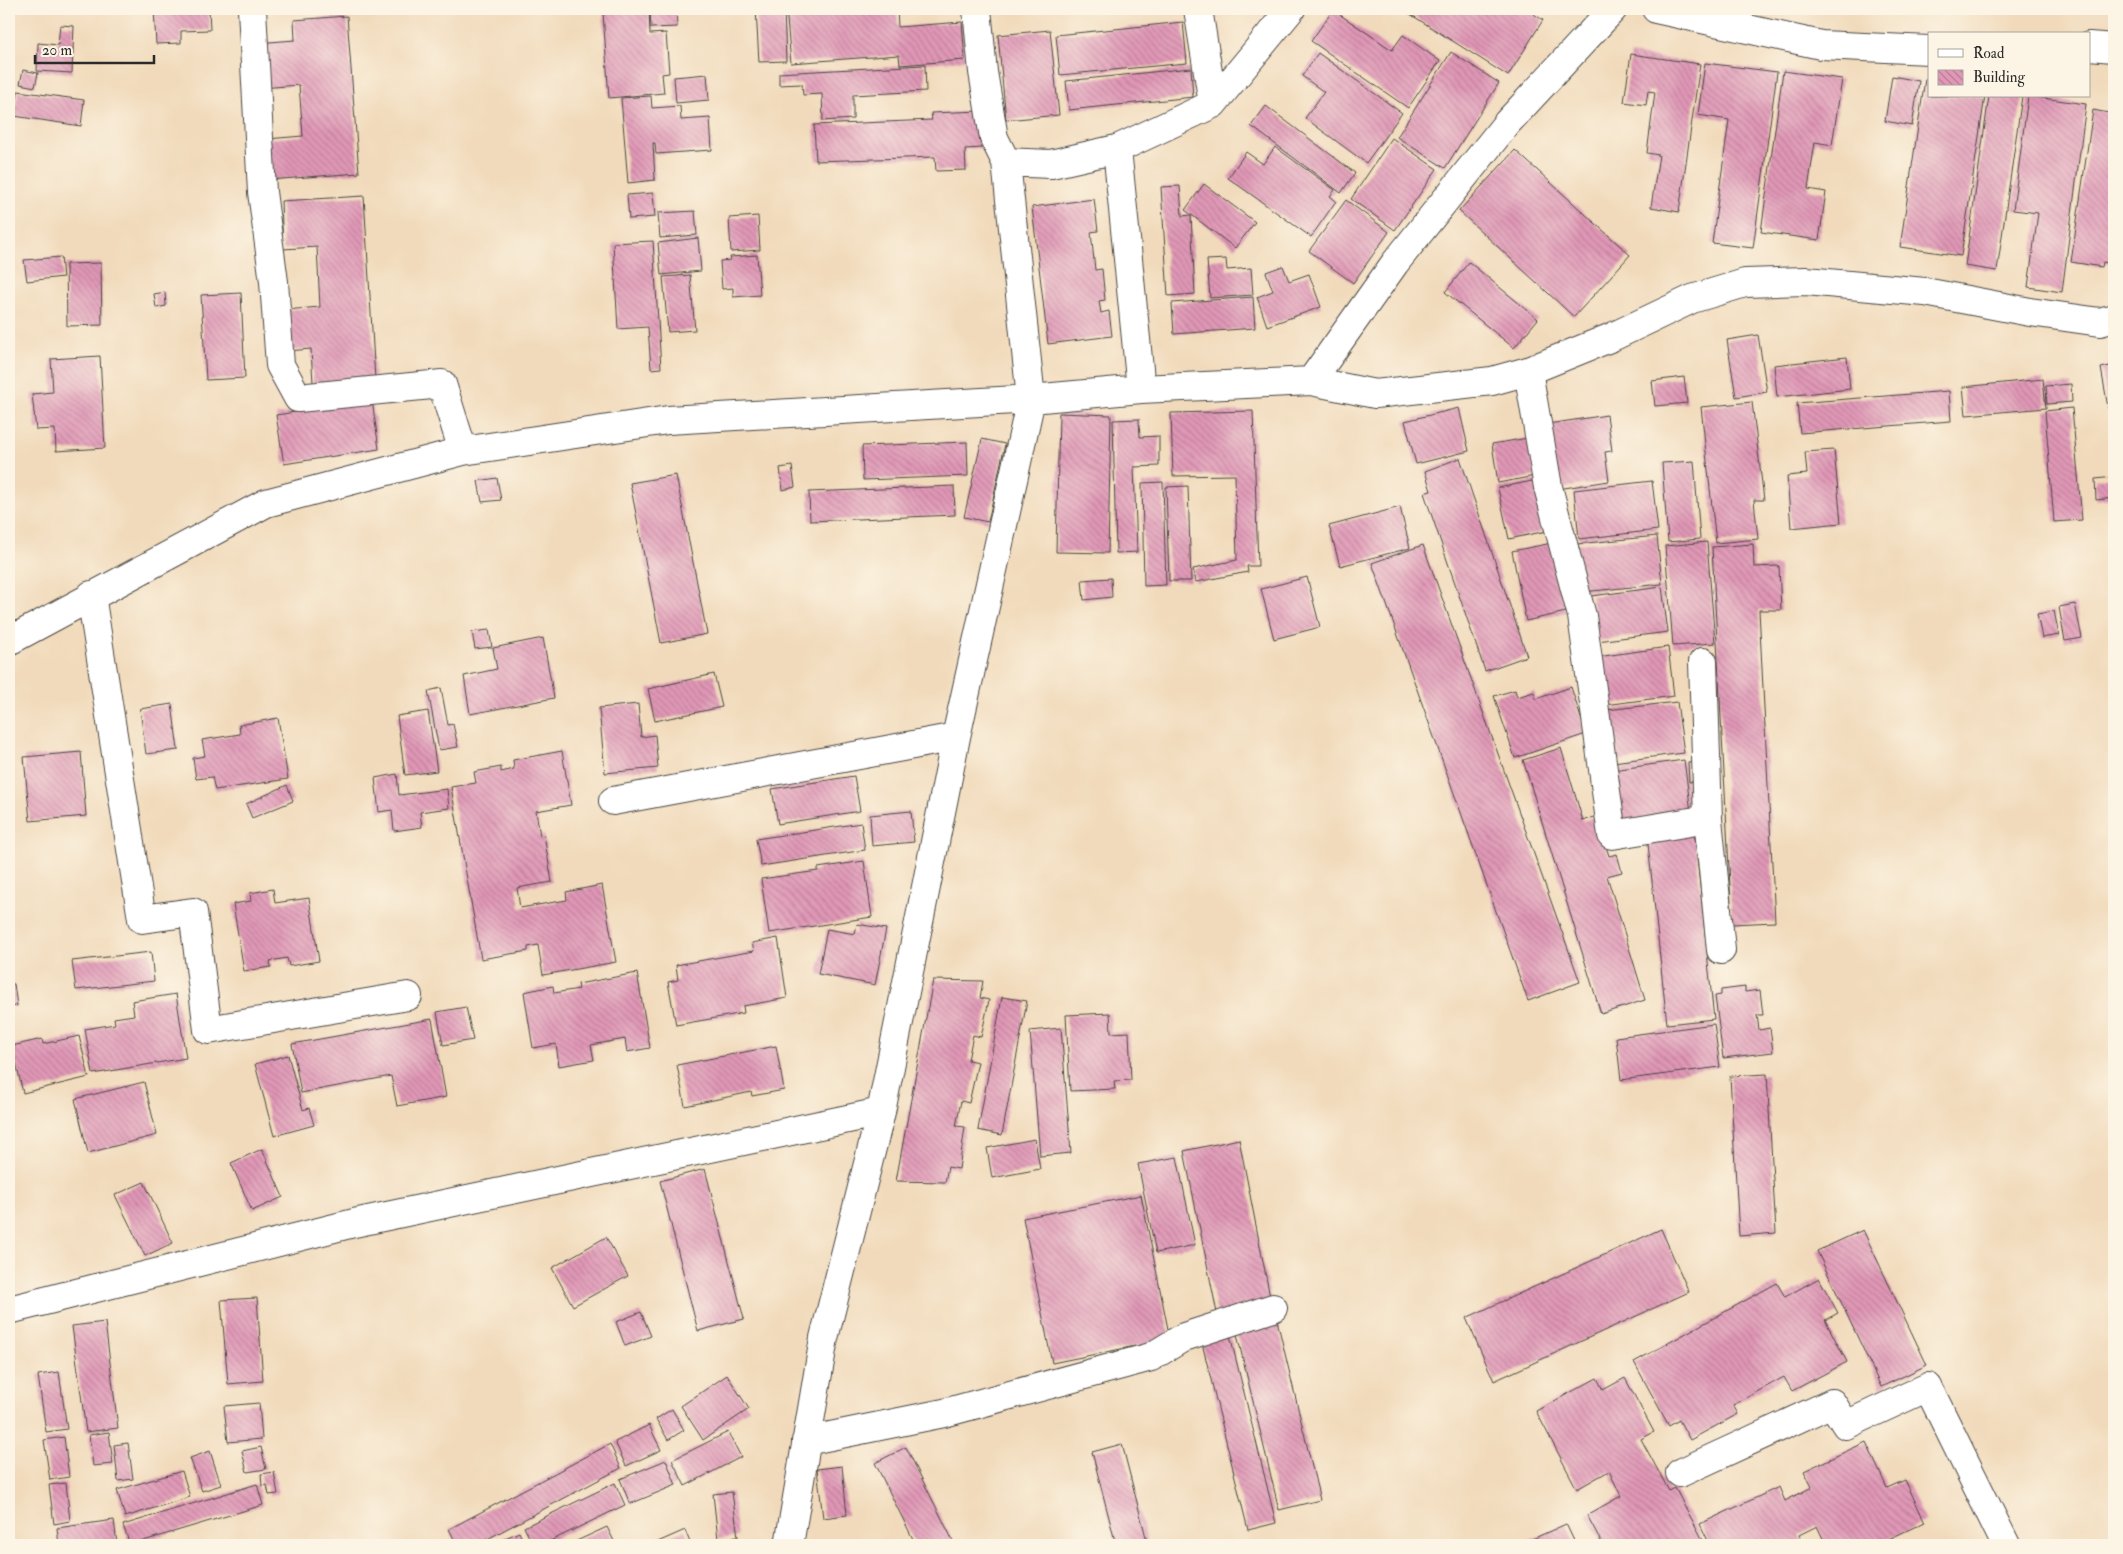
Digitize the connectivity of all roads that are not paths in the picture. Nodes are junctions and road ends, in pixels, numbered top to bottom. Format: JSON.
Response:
{"nodes":[{"id":1,"x":252,"y":9,"type":"edge"},
{"id":2,"x":978,"y":9,"type":"edge"},
{"id":3,"x":1198,"y":9,"type":"edge"},
{"id":4,"x":1291,"y":9,"type":"edge"},
{"id":5,"x":1613,"y":9,"type":"edge"},
{"id":6,"x":1656,"y":9,"type":"edge"},
{"id":7,"x":2090,"y":46,"type":"edge"},
{"id":8,"x":2114,"y":48,"type":"edge"},
{"id":9,"x":1928,"y":50,"type":"edge"},
{"id":10,"x":1213,"y":104,"type":"junction"},
{"id":11,"x":1117,"y":149,"type":"junction"},
{"id":12,"x":1006,"y":162,"type":"junction"},
{"id":13,"x":2114,"y":318,"type":"edge"},
{"id":14,"x":1528,"y":371,"type":"junction"},
{"id":15,"x":1312,"y":380,"type":"junction"},
{"id":16,"x":1141,"y":390,"type":"junction"},
{"id":17,"x":1031,"y":399,"type":"junction"},
{"id":18,"x":463,"y":452,"type":"junction"},
{"id":19,"x":91,"y":596,"type":"junction"},
{"id":20,"x":9,"y":641,"type":"edge"},
{"id":21,"x":1703,"y":662,"type":"dead end"},
{"id":22,"x":956,"y":737,"type":"junction"},
{"id":23,"x":613,"y":801,"type":"dead end"},
{"id":24,"x":1708,"y":819,"type":"junction"},
{"id":25,"x":1721,"y":950,"type":"dead end"},
{"id":26,"x":408,"y":996,"type":"dead end"},
{"id":27,"x":881,"y":1112,"type":"junction"},
{"id":28,"x":1273,"y":1308,"type":"dead end"},
{"id":29,"x":9,"y":1310,"type":"edge"},
{"id":30,"x":806,"y":1441,"type":"junction"},
{"id":31,"x":1680,"y":1472,"type":"dead end"},
{"id":32,"x":788,"y":1545,"type":"edge"},
{"id":33,"x":2006,"y":1545,"type":"edge"}],
"edges":[{"from":1,"to":18,"type":"street"},
{"from":2,"to":12,"type":"street"},
{"from":3,"to":10,"type":"street"},
{"from":4,"to":10,"type":"street"},
{"from":5,"to":15,"type":"street"},
{"from":6,"to":9,"type":"street"},
{"from":7,"to":8,"type":"street"},
{"from":10,"to":11,"type":"street"},
{"from":11,"to":12,"type":"street"},
{"from":11,"to":16,"type":"street"},
{"from":12,"to":17,"type":"street"},
{"from":13,"to":14,"type":"street"},
{"from":14,"to":15,"type":"street"},
{"from":14,"to":24,"type":"street"},
{"from":15,"to":16,"type":"street"},
{"from":16,"to":17,"type":"street"},
{"from":17,"to":18,"type":"street"},
{"from":17,"to":22,"type":"street"},
{"from":18,"to":19,"type":"street"},
{"from":19,"to":20,"type":"street"},
{"from":19,"to":26,"type":"street"},
{"from":21,"to":24,"type":"street"},
{"from":22,"to":23,"type":"street"},
{"from":22,"to":27,"type":"street"},
{"from":24,"to":25,"type":"street"},
{"from":27,"to":29,"type":"street"},
{"from":27,"to":30,"type":"street"},
{"from":28,"to":30,"type":"street"},
{"from":30,"to":32,"type":"street"},
{"from":31,"to":33,"type":"street"}]}
